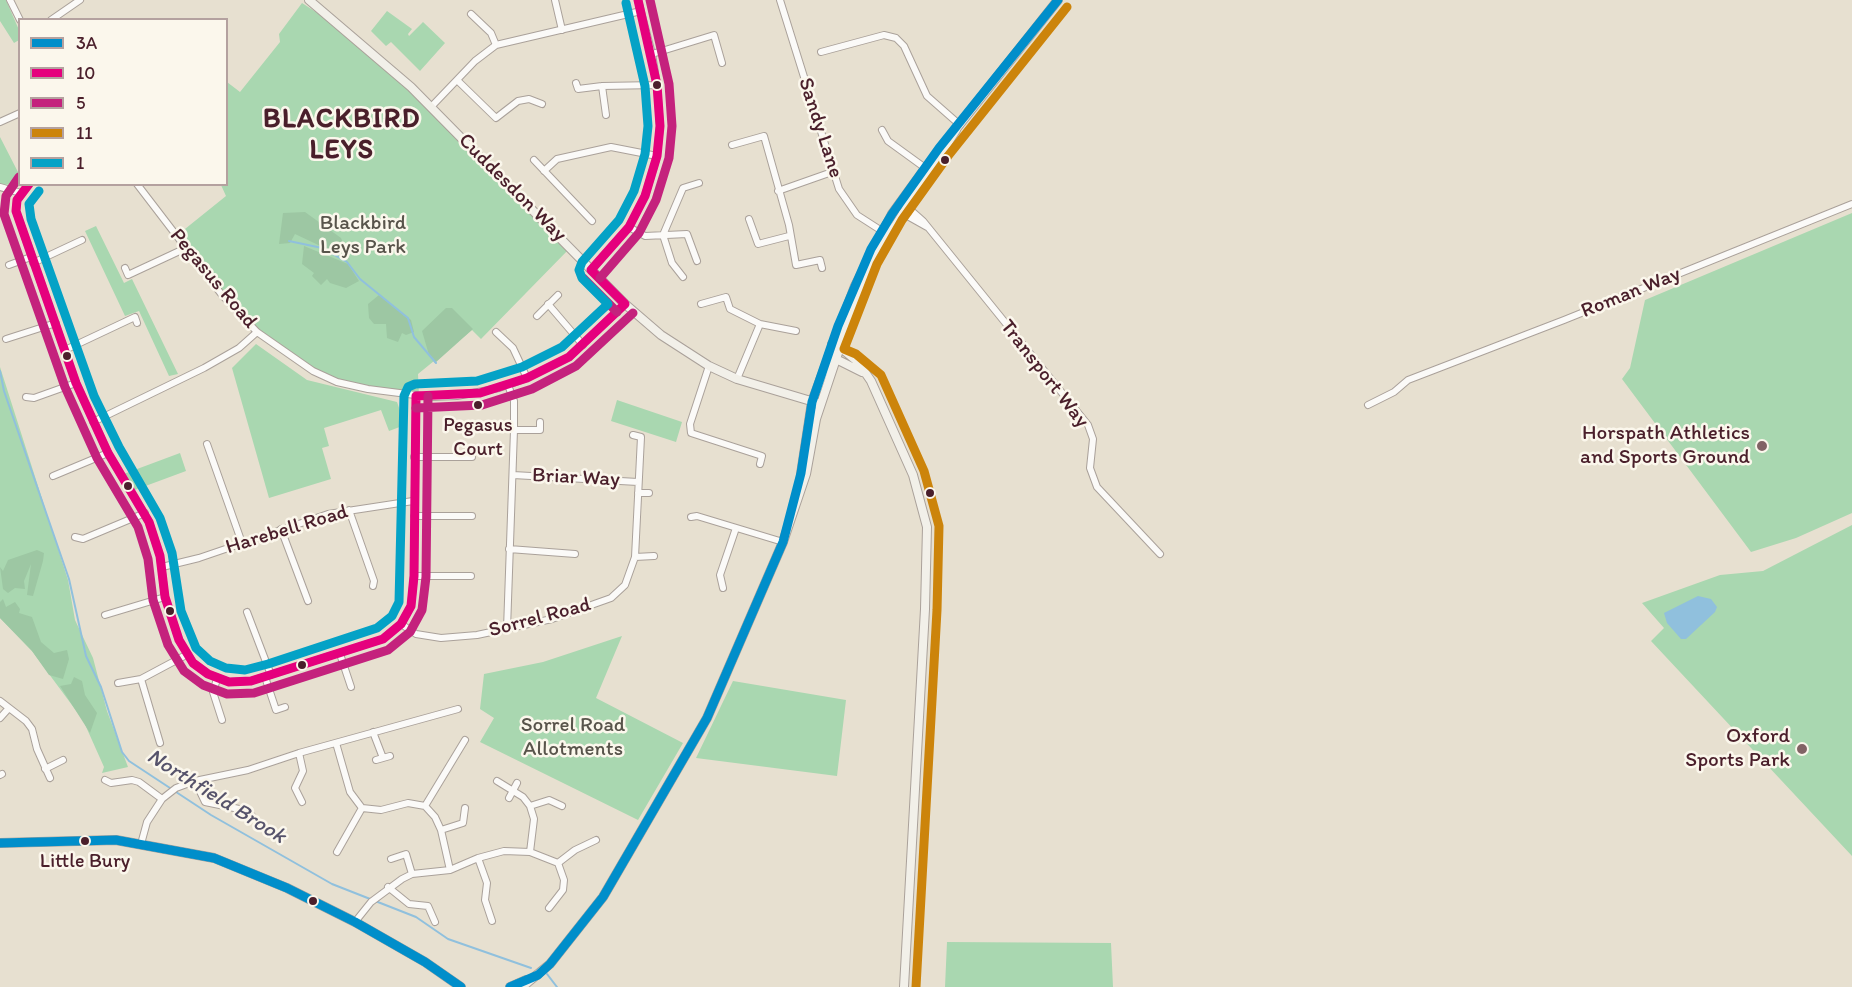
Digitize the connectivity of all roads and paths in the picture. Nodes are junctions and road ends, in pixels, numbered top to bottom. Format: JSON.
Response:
{"nodes":[{"id":1,"x":10,"y":0,"type":"edge"},
{"id":2,"x":80,"y":0,"type":"edge"},
{"id":3,"x":309,"y":0,"type":"edge"},
{"id":4,"x":555,"y":0,"type":"edge"},
{"id":5,"x":638,"y":0,"type":"edge"},
{"id":6,"x":780,"y":0,"type":"edge"},
{"id":7,"x":1058,"y":0,"type":"edge"},
{"id":8,"x":641,"y":11,"type":"junction"},
{"id":9,"x":471,"y":14,"type":"dead end"},
{"id":10,"x":19,"y":18,"type":"edge"},
{"id":11,"x":54,"y":18,"type":"edge"},
{"id":12,"x":562,"y":30,"type":"junction"},
{"id":13,"x":496,"y":45,"type":"junction"},
{"id":14,"x":821,"y":52,"type":"dead end"},
{"id":15,"x":652,"y":54,"type":"junction"},
{"id":16,"x":722,"y":63,"type":"dead end"},
{"id":17,"x":457,"y":80,"type":"junction"},
{"id":18,"x":576,"y":83,"type":"dead end"},
{"id":19,"x":657,"y":85,"type":"junction"},
{"id":20,"x":602,"y":86,"type":"junction"},
{"id":21,"x":542,"y":104,"type":"dead end"},
{"id":22,"x":431,"y":107,"type":"junction"},
{"id":23,"x":18,"y":114,"type":"edge"},
{"id":24,"x":606,"y":115,"type":"dead end"},
{"id":25,"x":0,"y":122,"type":"edge"},
{"id":26,"x":958,"y":128,"type":"junction"},
{"id":27,"x":882,"y":130,"type":"dead end"},
{"id":28,"x":732,"y":145,"type":"dead end"},
{"id":29,"x":657,"y":156,"type":"junction"},
{"id":30,"x":534,"y":160,"type":"dead end"},
{"id":31,"x":927,"y":169,"type":"junction"},
{"id":32,"x":544,"y":171,"type":"junction"},
{"id":33,"x":832,"y":172,"type":"junction"},
{"id":34,"x":699,"y":183,"type":"dead end"},
{"id":35,"x":27,"y":186,"type":"edge"},
{"id":36,"x":139,"y":186,"type":"edge"},
{"id":37,"x":0,"y":187,"type":"edge"},
{"id":38,"x":778,"y":191,"type":"junction"},
{"id":39,"x":21,"y":192,"type":"junction"},
{"id":40,"x":899,"y":204,"type":"junction"},
{"id":41,"x":1852,"y":204,"type":"edge"},
{"id":42,"x":908,"y":205,"type":"junction"},
{"id":43,"x":902,"y":215,"type":"junction"},
{"id":44,"x":749,"y":219,"type":"dead end"},
{"id":45,"x":592,"y":221,"type":"dead end"},
{"id":46,"x":629,"y":227,"type":"junction"},
{"id":47,"x":927,"y":227,"type":"junction"},
{"id":48,"x":886,"y":233,"type":"junction"},
{"id":49,"x":663,"y":235,"type":"junction"},
{"id":50,"x":789,"y":236,"type":"junction"},
{"id":51,"x":82,"y":240,"type":"dead end"},
{"id":52,"x":186,"y":248,"type":"junction"},
{"id":53,"x":32,"y":260,"type":"junction"},
{"id":54,"x":697,"y":261,"type":"dead end"},
{"id":55,"x":821,"y":261,"type":"dead end"},
{"id":56,"x":9,"y":265,"type":"dead end"},
{"id":57,"x":125,"y":268,"type":"dead end"},
{"id":58,"x":591,"y":270,"type":"junction"},
{"id":59,"x":683,"y":277,"type":"dead end"},
{"id":60,"x":558,"y":295,"type":"dead end"},
{"id":61,"x":548,"y":304,"type":"junction"},
{"id":62,"x":625,"y":304,"type":"junction"},
{"id":63,"x":701,"y":304,"type":"dead end"},
{"id":64,"x":537,"y":316,"type":"dead end"},
{"id":65,"x":56,"y":323,"type":"junction"},
{"id":66,"x":137,"y":323,"type":"dead end"},
{"id":67,"x":760,"y":324,"type":"junction"},
{"id":68,"x":796,"y":331,"type":"dead end"},
{"id":69,"x":257,"y":332,"type":"junction"},
{"id":70,"x":6,"y":339,"type":"dead end"},
{"id":71,"x":495,"y":343,"type":"dead end"},
{"id":72,"x":583,"y":345,"type":"junction"},
{"id":73,"x":836,"y":346,"type":"junction"},
{"id":74,"x":65,"y":350,"type":"junction"},
{"id":75,"x":828,"y":356,"type":"junction"},
{"id":76,"x":837,"y":359,"type":"junction"},
{"id":77,"x":709,"y":366,"type":"junction"},
{"id":78,"x":527,"y":378,"type":"junction"},
{"id":79,"x":736,"y":379,"type":"junction"},
{"id":80,"x":871,"y":381,"type":"junction"},
{"id":81,"x":76,"y":382,"type":"junction"},
{"id":82,"x":508,"y":385,"type":"junction"},
{"id":83,"x":416,"y":396,"type":"junction"},
{"id":84,"x":26,"y":397,"type":"dead end"},
{"id":85,"x":812,"y":402,"type":"junction"},
{"id":86,"x":821,"y":404,"type":"junction"},
{"id":87,"x":1368,"y":405,"type":"dead end"},
{"id":88,"x":93,"y":422,"type":"junction"},
{"id":89,"x":540,"y":422,"type":"dead end"},
{"id":90,"x":514,"y":430,"type":"junction"},
{"id":91,"x":633,"y":435,"type":"dead end"},
{"id":92,"x":207,"y":444,"type":"dead end"},
{"id":93,"x":108,"y":453,"type":"junction"},
{"id":94,"x":414,"y":457,"type":"junction"},
{"id":95,"x":472,"y":457,"type":"dead end"},
{"id":96,"x":760,"y":464,"type":"dead end"},
{"id":97,"x":513,"y":475,"type":"junction"},
{"id":98,"x":53,"y":476,"type":"dead end"},
{"id":99,"x":638,"y":482,"type":"junction"},
{"id":100,"x":638,"y":493,"type":"junction"},
{"id":101,"x":649,"y":493,"type":"dead end"},
{"id":102,"x":413,"y":501,"type":"junction"},
{"id":103,"x":349,"y":510,"type":"junction"},
{"id":104,"x":145,"y":513,"type":"junction"},
{"id":105,"x":414,"y":516,"type":"junction"},
{"id":106,"x":472,"y":516,"type":"dead end"},
{"id":107,"x":691,"y":517,"type":"dead end"},
{"id":108,"x":790,"y":521,"type":"junction"},
{"id":109,"x":736,"y":528,"type":"junction"},
{"id":110,"x":281,"y":529,"type":"junction"},
{"id":111,"x":75,"y":537,"type":"dead end"},
{"id":112,"x":783,"y":542,"type":"junction"},
{"id":113,"x":242,"y":543,"type":"junction"},
{"id":114,"x":509,"y":549,"type":"junction"},
{"id":115,"x":575,"y":554,"type":"dead end"},
{"id":116,"x":1160,"y":554,"type":"dead end"},
{"id":117,"x":654,"y":556,"type":"dead end"},
{"id":118,"x":635,"y":557,"type":"junction"},
{"id":119,"x":162,"y":567,"type":"junction"},
{"id":120,"x":414,"y":576,"type":"junction"},
{"id":121,"x":471,"y":576,"type":"dead end"},
{"id":122,"x":372,"y":586,"type":"dead end"},
{"id":123,"x":723,"y":588,"type":"dead end"},
{"id":124,"x":165,"y":597,"type":"junction"},
{"id":125,"x":308,"y":601,"type":"dead end"},
{"id":126,"x":247,"y":612,"type":"dead end"},
{"id":127,"x":105,"y":615,"type":"dead end"},
{"id":128,"x":401,"y":624,"type":"junction"},
{"id":129,"x":507,"y":630,"type":"junction"},
{"id":130,"x":340,"y":654,"type":"junction"},
{"id":131,"x":186,"y":655,"type":"junction"},
{"id":132,"x":268,"y":676,"type":"junction"},
{"id":133,"x":217,"y":678,"type":"junction"},
{"id":134,"x":141,"y":679,"type":"junction"},
{"id":135,"x":118,"y":683,"type":"dead end"},
{"id":136,"x":351,"y":687,"type":"dead end"},
{"id":137,"x":0,"y":701,"type":"edge"},
{"id":138,"x":285,"y":707,"type":"dead end"},
{"id":139,"x":9,"y":708,"type":"junction"},
{"id":140,"x":458,"y":709,"type":"dead end"},
{"id":141,"x":0,"y":718,"type":"edge"},
{"id":142,"x":222,"y":720,"type":"dead end"},
{"id":143,"x":372,"y":732,"type":"junction"},
{"id":144,"x":465,"y":740,"type":"dead end"},
{"id":145,"x":336,"y":742,"type":"junction"},
{"id":146,"x":160,"y":743,"type":"dead end"},
{"id":147,"x":298,"y":753,"type":"junction"},
{"id":148,"x":390,"y":756,"type":"dead end"},
{"id":149,"x":63,"y":760,"type":"dead end"},
{"id":150,"x":45,"y":769,"type":"junction"},
{"id":151,"x":50,"y":778,"type":"dead end"},
{"id":152,"x":105,"y":780,"type":"dead end"},
{"id":153,"x":195,"y":781,"type":"junction"},
{"id":154,"x":497,"y":781,"type":"dead end"},
{"id":155,"x":517,"y":783,"type":"dead end"},
{"id":156,"x":514,"y":791,"type":"junction"},
{"id":157,"x":509,"y":798,"type":"dead end"},
{"id":158,"x":162,"y":799,"type":"junction"},
{"id":159,"x":302,"y":802,"type":"dead end"},
{"id":160,"x":530,"y":806,"type":"junction"},
{"id":161,"x":562,"y":806,"type":"dead end"},
{"id":162,"x":425,"y":807,"type":"junction"},
{"id":163,"x":362,"y":808,"type":"junction"},
{"id":164,"x":465,"y":808,"type":"dead end"},
{"id":165,"x":252,"y":816,"type":"dead end"},
{"id":166,"x":441,"y":830,"type":"junction"},
{"id":167,"x":596,"y":840,"type":"dead end"},
{"id":168,"x":0,"y":843,"type":"edge"},
{"id":169,"x":141,"y":844,"type":"junction"},
{"id":170,"x":337,"y":852,"type":"dead end"},
{"id":171,"x":530,"y":852,"type":"junction"},
{"id":172,"x":478,"y":858,"type":"junction"},
{"id":173,"x":391,"y":859,"type":"dead end"},
{"id":174,"x":558,"y":863,"type":"junction"},
{"id":175,"x":450,"y":870,"type":"junction"},
{"id":176,"x":412,"y":874,"type":"junction"},
{"id":177,"x":386,"y":888,"type":"junction"},
{"id":178,"x":549,"y":908,"type":"dead end"},
{"id":179,"x":492,"y":921,"type":"dead end"},
{"id":180,"x":355,"y":922,"type":"junction"},
{"id":181,"x":435,"y":922,"type":"dead end"},
{"id":182,"x":538,"y":975,"type":"junction"},
{"id":183,"x":452,"y":984,"type":"edge"},
{"id":184,"x":461,"y":987,"type":"edge"},
{"id":185,"x":510,"y":987,"type":"edge"},
{"id":186,"x":522,"y":987,"type":"edge"},
{"id":187,"x":904,"y":987,"type":"edge"}],
"edges":[{"from":1,"to":10,"type":"street"},
{"from":2,"to":11,"type":"street"},
{"from":3,"to":22,"type":"street","name":"Cuddesdon Way"},
{"from":4,"to":12,"type":"street"},
{"from":5,"to":8,"type":"street"},
{"from":6,"to":33,"type":"street","name":"Sandy Lane"},
{"from":7,"to":26,"type":"street"},
{"from":8,"to":12,"type":"street"},
{"from":8,"to":15,"type":"street"},
{"from":9,"to":13,"type":"street"},
{"from":12,"to":13,"type":"street"},
{"from":13,"to":17,"type":"street"},
{"from":14,"to":26,"type":"street"},
{"from":15,"to":16,"type":"street"},
{"from":15,"to":19,"type":"street"},
{"from":17,"to":21,"type":"street"},
{"from":17,"to":22,"type":"street"},
{"from":18,"to":20,"type":"street"},
{"from":19,"to":20,"type":"street"},
{"from":19,"to":29,"type":"street"},
{"from":20,"to":24,"type":"street"},
{"from":22,"to":58,"type":"street","name":"Cuddesdon Way"},
{"from":23,"to":25,"type":"street"},
{"from":26,"to":31,"type":"street"},
{"from":27,"to":31,"type":"street"},
{"from":28,"to":38,"type":"street"},
{"from":29,"to":32,"type":"street"},
{"from":29,"to":46,"type":"street"},
{"from":30,"to":32,"type":"street"},
{"from":31,"to":40,"type":"street"},
{"from":31,"to":42,"type":"street"},
{"from":32,"to":45,"type":"street"},
{"from":33,"to":38,"type":"street"},
{"from":33,"to":48,"type":"street","name":"Sandy Lane"},
{"from":34,"to":49,"type":"street"},
{"from":35,"to":39,"type":"street"},
{"from":36,"to":52,"type":"street","name":"Pegasus Road"},
{"from":37,"to":39,"type":"street"},
{"from":38,"to":50,"type":"street"},
{"from":39,"to":53,"type":"street"},
{"from":40,"to":42,"type":"street"},
{"from":40,"to":43,"type":"street"},
{"from":40,"to":48,"type":"street"},
{"from":41,"to":87,"type":"street","name":"Roman Way"},
{"from":42,"to":43,"type":"street"},
{"from":42,"to":47,"type":"street","name":"Transport Way"},
{"from":43,"to":47,"type":"street","name":"Transport Way"},
{"from":43,"to":48,"type":"street"},
{"from":44,"to":50,"type":"street"},
{"from":46,"to":49,"type":"street"},
{"from":46,"to":58,"type":"street"},
{"from":47,"to":116,"type":"street","name":"Transport Way"},
{"from":48,"to":73,"type":"street"},
{"from":49,"to":54,"type":"street"},
{"from":49,"to":59,"type":"street"},
{"from":50,"to":55,"type":"street"},
{"from":51,"to":53,"type":"street"},
{"from":52,"to":57,"type":"street"},
{"from":52,"to":69,"type":"street","name":"Pegasus Road"},
{"from":53,"to":56,"type":"street"},
{"from":53,"to":65,"type":"street"},
{"from":58,"to":62,"type":"street","name":"Cuddesdon Way"},
{"from":60,"to":61,"type":"street"},
{"from":61,"to":64,"type":"street"},
{"from":61,"to":72,"type":"street"},
{"from":62,"to":72,"type":"street","name":"Pegasus Road"},
{"from":62,"to":77,"type":"street","name":"Cuddesdon Way"},
{"from":63,"to":67,"type":"street"},
{"from":65,"to":70,"type":"street"},
{"from":65,"to":74,"type":"street"},
{"from":66,"to":74,"type":"street"},
{"from":67,"to":68,"type":"street"},
{"from":67,"to":79,"type":"street"},
{"from":69,"to":83,"type":"street","name":"Pegasus Road"},
{"from":69,"to":88,"type":"street"},
{"from":71,"to":78,"type":"street"},
{"from":72,"to":78,"type":"street","name":"Pegasus Road"},
{"from":73,"to":75,"type":"street"},
{"from":73,"to":76,"type":"street"},
{"from":73,"to":80,"type":"street"},
{"from":74,"to":81,"type":"street"},
{"from":75,"to":76,"type":"street"},
{"from":75,"to":85,"type":"street"},
{"from":76,"to":80,"type":"street"},
{"from":76,"to":86,"type":"street"},
{"from":77,"to":79,"type":"street","name":"Cuddesdon Way"},
{"from":77,"to":96,"type":"street"},
{"from":78,"to":82,"type":"street","name":"Pegasus Road"},
{"from":79,"to":85,"type":"street","name":"Cuddesdon Way"},
{"from":80,"to":187,"type":"street"},
{"from":81,"to":84,"type":"street"},
{"from":81,"to":88,"type":"street"},
{"from":82,"to":83,"type":"street","name":"Pegasus Road"},
{"from":82,"to":90,"type":"street"},
{"from":83,"to":94,"type":"street"},
{"from":85,"to":86,"type":"street","name":"Cuddesdon Way"},
{"from":85,"to":108,"type":"street"},
{"from":86,"to":108,"type":"street"},
{"from":88,"to":93,"type":"street"},
{"from":89,"to":90,"type":"street"},
{"from":90,"to":97,"type":"street"},
{"from":91,"to":99,"type":"street","name":"Sorrel Road"},
{"from":92,"to":113,"type":"street"},
{"from":93,"to":98,"type":"street"},
{"from":93,"to":104,"type":"street"},
{"from":94,"to":95,"type":"street"},
{"from":94,"to":102,"type":"street"},
{"from":97,"to":99,"type":"street","name":"Briar Way"},
{"from":97,"to":114,"type":"street"},
{"from":99,"to":100,"type":"street","name":"Sorrel Road"},
{"from":100,"to":101,"type":"street"},
{"from":100,"to":118,"type":"street","name":"Sorrel Road"},
{"from":102,"to":103,"type":"street","name":"Harebell Road"},
{"from":102,"to":105,"type":"street"},
{"from":103,"to":110,"type":"street","name":"Harebell Road"},
{"from":103,"to":122,"type":"street"},
{"from":104,"to":111,"type":"street"},
{"from":104,"to":119,"type":"street"},
{"from":105,"to":106,"type":"street"},
{"from":105,"to":120,"type":"street"},
{"from":107,"to":109,"type":"street"},
{"from":108,"to":112,"type":"street"},
{"from":109,"to":112,"type":"street"},
{"from":109,"to":123,"type":"street"},
{"from":110,"to":113,"type":"street","name":"Harebell Road"},
{"from":110,"to":125,"type":"street"},
{"from":112,"to":182,"type":"street"},
{"from":113,"to":119,"type":"street","name":"Harebell Road"},
{"from":114,"to":115,"type":"street"},
{"from":114,"to":129,"type":"street"},
{"from":117,"to":118,"type":"street"},
{"from":118,"to":129,"type":"street","name":"Sorrel Road"},
{"from":119,"to":124,"type":"street"},
{"from":120,"to":121,"type":"street"},
{"from":120,"to":128,"type":"street"},
{"from":124,"to":127,"type":"street"},
{"from":124,"to":131,"type":"street"},
{"from":126,"to":132,"type":"street"},
{"from":128,"to":129,"type":"street","name":"Sorrel Road"},
{"from":128,"to":130,"type":"street"},
{"from":130,"to":132,"type":"street"},
{"from":130,"to":136,"type":"street"},
{"from":131,"to":133,"type":"street"},
{"from":131,"to":134,"type":"street"},
{"from":132,"to":133,"type":"street"},
{"from":132,"to":138,"type":"street"},
{"from":133,"to":142,"type":"street"},
{"from":134,"to":135,"type":"street"},
{"from":134,"to":146,"type":"street"},
{"from":137,"to":139,"type":"street"},
{"from":139,"to":141,"type":"street"},
{"from":139,"to":150,"type":"street"},
{"from":140,"to":143,"type":"street"},
{"from":143,"to":145,"type":"street"},
{"from":143,"to":148,"type":"street"},
{"from":144,"to":162,"type":"street"},
{"from":145,"to":147,"type":"street"},
{"from":145,"to":163,"type":"street"},
{"from":147,"to":153,"type":"street"},
{"from":147,"to":159,"type":"street"},
{"from":149,"to":150,"type":"street"},
{"from":150,"to":151,"type":"street"},
{"from":152,"to":158,"type":"street"},
{"from":153,"to":158,"type":"street"},
{"from":153,"to":165,"type":"street"},
{"from":154,"to":156,"type":"street"},
{"from":155,"to":156,"type":"street"},
{"from":156,"to":157,"type":"street"},
{"from":156,"to":160,"type":"street"},
{"from":158,"to":169,"type":"street"},
{"from":160,"to":161,"type":"street"},
{"from":160,"to":171,"type":"street"},
{"from":162,"to":163,"type":"street"},
{"from":162,"to":166,"type":"street"},
{"from":163,"to":170,"type":"street"},
{"from":164,"to":166,"type":"street"},
{"from":166,"to":175,"type":"street"},
{"from":167,"to":174,"type":"street"},
{"from":168,"to":169,"type":"street"},
{"from":169,"to":180,"type":"street"},
{"from":171,"to":172,"type":"street"},
{"from":171,"to":174,"type":"street"},
{"from":172,"to":175,"type":"street"},
{"from":172,"to":179,"type":"street"},
{"from":173,"to":176,"type":"street"},
{"from":174,"to":178,"type":"street"},
{"from":175,"to":176,"type":"street"},
{"from":176,"to":177,"type":"street"},
{"from":177,"to":180,"type":"street"},
{"from":177,"to":181,"type":"street"},
{"from":180,"to":183,"type":"street"},
{"from":182,"to":185,"type":"street"},
{"from":182,"to":186,"type":"street"},
{"from":183,"to":184,"type":"street"}]}
